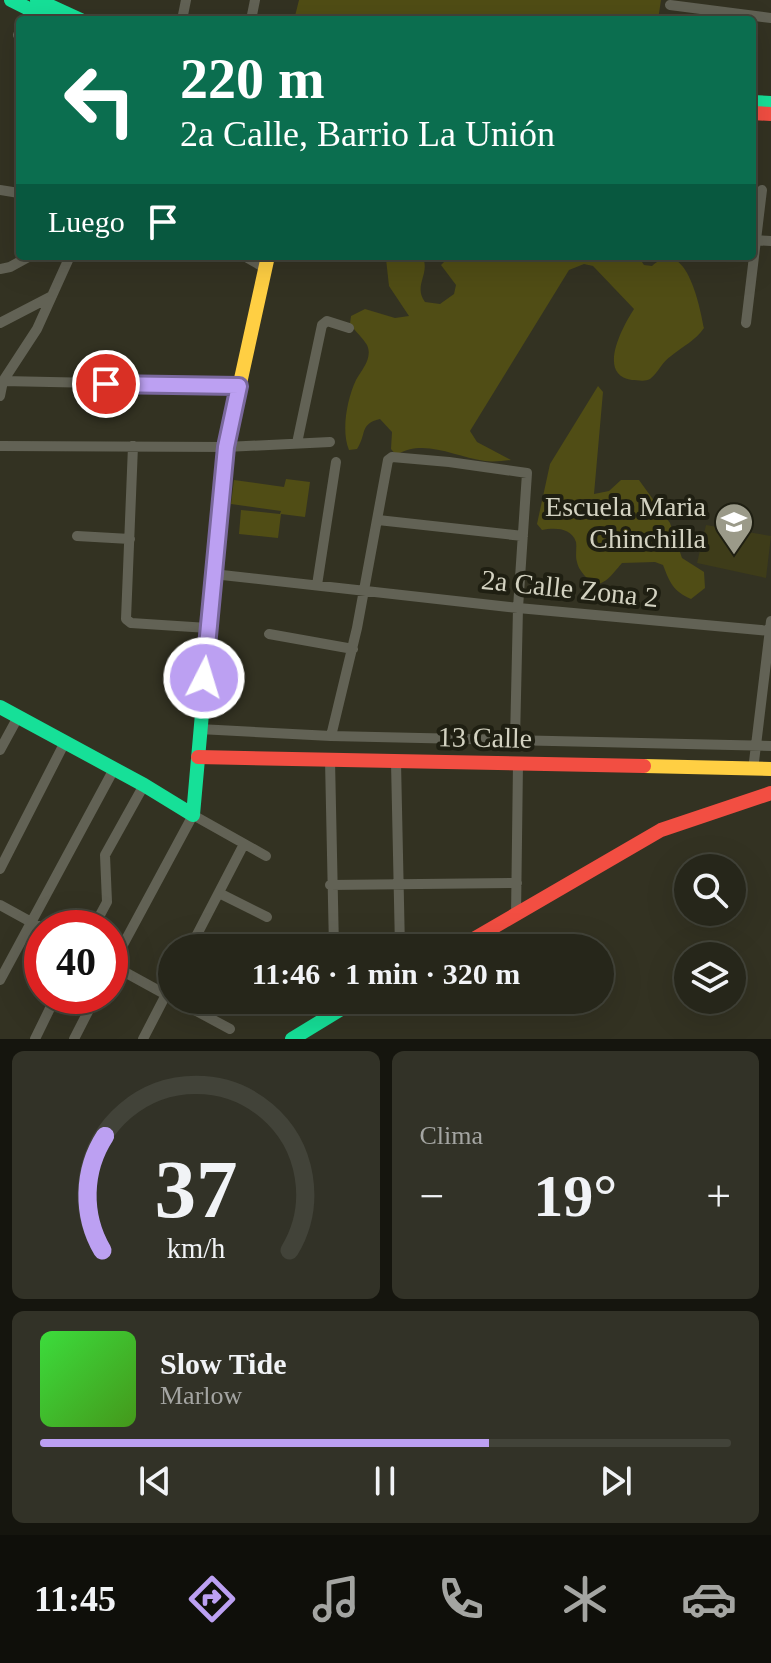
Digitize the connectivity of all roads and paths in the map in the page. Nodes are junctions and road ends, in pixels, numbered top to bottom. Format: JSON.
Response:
{"nodes":[{"id":1,"x":11,"y":0,"type":"edge"},
{"id":2,"x":37,"y":0,"type":"edge"},
{"id":3,"x":670,"y":5,"type":"dead end"},
{"id":4,"x":43,"y":16,"type":"edge"},
{"id":5,"x":72,"y":16,"type":"edge"},
{"id":6,"x":755,"y":16,"type":"edge"},
{"id":7,"x":762,"y":190,"type":"dead end"},
{"id":8,"x":756,"y":228,"type":"edge"},
{"id":9,"x":23,"y":260,"type":"edge"},
{"id":10,"x":68,"y":260,"type":"edge"},
{"id":11,"x":752,"y":260,"type":"edge"},
{"id":12,"x":267,"y":262,"type":"edge"},
{"id":13,"x":0,"y":269,"type":"edge"},
{"id":14,"x":53,"y":296,"type":"junction"},
{"id":15,"x":0,"y":323,"type":"edge"},
{"id":16,"x":746,"y":323,"type":"dead end"},
{"id":17,"x":349,"y":328,"type":"dead end"},
{"id":18,"x":3,"y":381,"type":"junction"},
{"id":19,"x":239,"y":386,"type":"junction"},
{"id":20,"x":0,"y":396,"type":"edge"},
{"id":21,"x":330,"y":442,"type":"dead end"},
{"id":22,"x":297,"y":443,"type":"junction"},
{"id":23,"x":0,"y":446,"type":"edge"},
{"id":24,"x":133,"y":446,"type":"junction"},
{"id":25,"x":226,"y":447,"type":"junction"},
{"id":26,"x":336,"y":462,"type":"dead end"},
{"id":27,"x":378,"y":520,"type":"junction"},
{"id":28,"x":77,"y":536,"type":"dead end"},
{"id":29,"x":523,"y":536,"type":"junction"},
{"id":30,"x":130,"y":539,"type":"junction"},
{"id":31,"x":213,"y":574,"type":"junction"},
{"id":32,"x":317,"y":585,"type":"junction"},
{"id":33,"x":365,"y":590,"type":"junction"},
{"id":34,"x":518,"y":608,"type":"junction"},
{"id":35,"x":771,"y":627,"type":"edge"},
{"id":36,"x":208,"y":628,"type":"junction"},
{"id":37,"x":269,"y":634,"type":"dead end"},
{"id":38,"x":353,"y":649,"type":"junction"},
{"id":39,"x":0,"y":707,"type":"edge"},
{"id":40,"x":18,"y":717,"type":"junction"},
{"id":41,"x":199,"y":729,"type":"junction"},
{"id":42,"x":331,"y":736,"type":"junction"},
{"id":43,"x":515,"y":740,"type":"junction"},
{"id":44,"x":65,"y":742,"type":"junction"},
{"id":45,"x":756,"y":746,"type":"junction"},
{"id":46,"x":771,"y":746,"type":"edge"},
{"id":47,"x":0,"y":750,"type":"edge"},
{"id":48,"x":198,"y":757,"type":"junction"},
{"id":49,"x":330,"y":760,"type":"junction"},
{"id":50,"x":396,"y":762,"type":"junction"},
{"id":51,"x":518,"y":763,"type":"junction"},
{"id":52,"x":114,"y":769,"type":"junction"},
{"id":53,"x":771,"y":769,"type":"edge"},
{"id":54,"x":753,"y":770,"type":"junction"},
{"id":55,"x":144,"y":785,"type":"junction"},
{"id":56,"x":771,"y":793,"type":"edge"},
{"id":57,"x":193,"y":815,"type":"junction"},
{"id":58,"x":244,"y":844,"type":"junction"},
{"id":59,"x":266,"y":856,"type":"dead end"},
{"id":60,"x":0,"y":869,"type":"edge"},
{"id":61,"x":517,"y":883,"type":"junction"},
{"id":62,"x":397,"y":884,"type":"junction"},
{"id":63,"x":330,"y":885,"type":"junction"},
{"id":64,"x":219,"y":893,"type":"junction"},
{"id":65,"x":0,"y":905,"type":"edge"},
{"id":66,"x":44,"y":910,"type":"edge"},
{"id":67,"x":103,"y":910,"type":"edge"},
{"id":68,"x":516,"y":916,"type":"junction"},
{"id":69,"x":267,"y":917,"type":"dead end"},
{"id":70,"x":24,"y":918,"type":"edge"},
{"id":71,"x":198,"y":934,"type":"edge"},
{"id":72,"x":333,"y":934,"type":"edge"},
{"id":73,"x":399,"y":934,"type":"edge"},
{"id":74,"x":483,"y":934,"type":"edge"},
{"id":75,"x":128,"y":935,"type":"edge"},
{"id":76,"x":24,"y":944,"type":"edge"},
{"id":77,"x":128,"y":975,"type":"edge"},
{"id":78,"x":0,"y":980,"type":"edge"},
{"id":79,"x":158,"y":990,"type":"edge"},
{"id":80,"x":47,"y":1014,"type":"edge"},
{"id":81,"x":87,"y":1014,"type":"edge"},
{"id":82,"x":160,"y":1014,"type":"edge"},
{"id":83,"x":202,"y":1014,"type":"edge"},
{"id":84,"x":324,"y":1014,"type":"edge"},
{"id":85,"x":230,"y":1029,"type":"dead end"},
{"id":86,"x":35,"y":1039,"type":"edge"},
{"id":87,"x":74,"y":1039,"type":"edge"},
{"id":88,"x":143,"y":1039,"type":"edge"},
{"id":89,"x":292,"y":1039,"type":"edge"}],
"edges":[{"from":1,"to":4,"type":"street"},
{"from":2,"to":5,"type":"street"},
{"from":3,"to":6,"type":"street"},
{"from":7,"to":8,"type":"street"},
{"from":9,"to":13,"type":"street"},
{"from":10,"to":14,"type":"street"},
{"from":11,"to":16,"type":"street"},
{"from":12,"to":19,"type":"street"},
{"from":14,"to":15,"type":"street"},
{"from":14,"to":18,"type":"street"},
{"from":17,"to":22,"type":"street"},
{"from":18,"to":19,"type":"street"},
{"from":18,"to":20,"type":"street"},
{"from":19,"to":25,"type":"street"},
{"from":21,"to":22,"type":"street"},
{"from":22,"to":25,"type":"street"},
{"from":23,"to":24,"type":"street"},
{"from":24,"to":25,"type":"street"},
{"from":24,"to":30,"type":"street"},
{"from":25,"to":31,"type":"street"},
{"from":26,"to":32,"type":"street"},
{"from":27,"to":29,"type":"street"},
{"from":27,"to":29,"type":"street"},
{"from":27,"to":33,"type":"street"},
{"from":28,"to":30,"type":"street"},
{"from":29,"to":34,"type":"street"},
{"from":30,"to":36,"type":"street"},
{"from":31,"to":32,"type":"street","name":"2a Calle Zona 2"},
{"from":31,"to":36,"type":"street"},
{"from":32,"to":33,"type":"street","name":"2a Calle Zona 2"},
{"from":33,"to":34,"type":"street","name":"2a Calle Zona 2"},
{"from":33,"to":38,"type":"street"},
{"from":34,"to":35,"type":"street","name":"2a Calle Zona 2"},
{"from":34,"to":43,"type":"street"},
{"from":35,"to":45,"type":"street"},
{"from":36,"to":41,"type":"street"},
{"from":37,"to":38,"type":"street"},
{"from":38,"to":42,"type":"street"},
{"from":39,"to":40,"type":"street"},
{"from":40,"to":44,"type":"street"},
{"from":40,"to":47,"type":"street"},
{"from":41,"to":42,"type":"street"},
{"from":41,"to":48,"type":"street"},
{"from":42,"to":43,"type":"street"},
{"from":43,"to":45,"type":"street"},
{"from":44,"to":52,"type":"street"},
{"from":44,"to":60,"type":"street"},
{"from":45,"to":46,"type":"street"},
{"from":45,"to":54,"type":"street"},
{"from":48,"to":49,"type":"street","name":"13 Calle"},
{"from":48,"to":57,"type":"street"},
{"from":49,"to":50,"type":"street","name":"13 Calle"},
{"from":49,"to":63,"type":"street"},
{"from":50,"to":51,"type":"street","name":"13 Calle"},
{"from":50,"to":62,"type":"street"},
{"from":51,"to":54,"type":"street","name":"13 Calle"},
{"from":51,"to":61,"type":"street"},
{"from":52,"to":55,"type":"street"},
{"from":52,"to":66,"type":"street"},
{"from":53,"to":54,"type":"street","name":"13 Calle"},
{"from":55,"to":57,"type":"street"},
{"from":55,"to":67,"type":"street"},
{"from":56,"to":68,"type":"street"},
{"from":57,"to":58,"type":"street"},
{"from":57,"to":75,"type":"street"},
{"from":58,"to":59,"type":"street"},
{"from":58,"to":64,"type":"street"},
{"from":61,"to":62,"type":"street"},
{"from":61,"to":68,"type":"street"},
{"from":62,"to":63,"type":"street"},
{"from":62,"to":73,"type":"street"},
{"from":63,"to":72,"type":"street"},
{"from":64,"to":69,"type":"street"},
{"from":64,"to":71,"type":"street"},
{"from":65,"to":70,"type":"street"},
{"from":68,"to":74,"type":"street"},
{"from":76,"to":78,"type":"street"},
{"from":77,"to":79,"type":"street"},
{"from":80,"to":86,"type":"street"},
{"from":81,"to":87,"type":"street"},
{"from":82,"to":88,"type":"street"},
{"from":83,"to":85,"type":"street"},
{"from":84,"to":89,"type":"street"}]}
